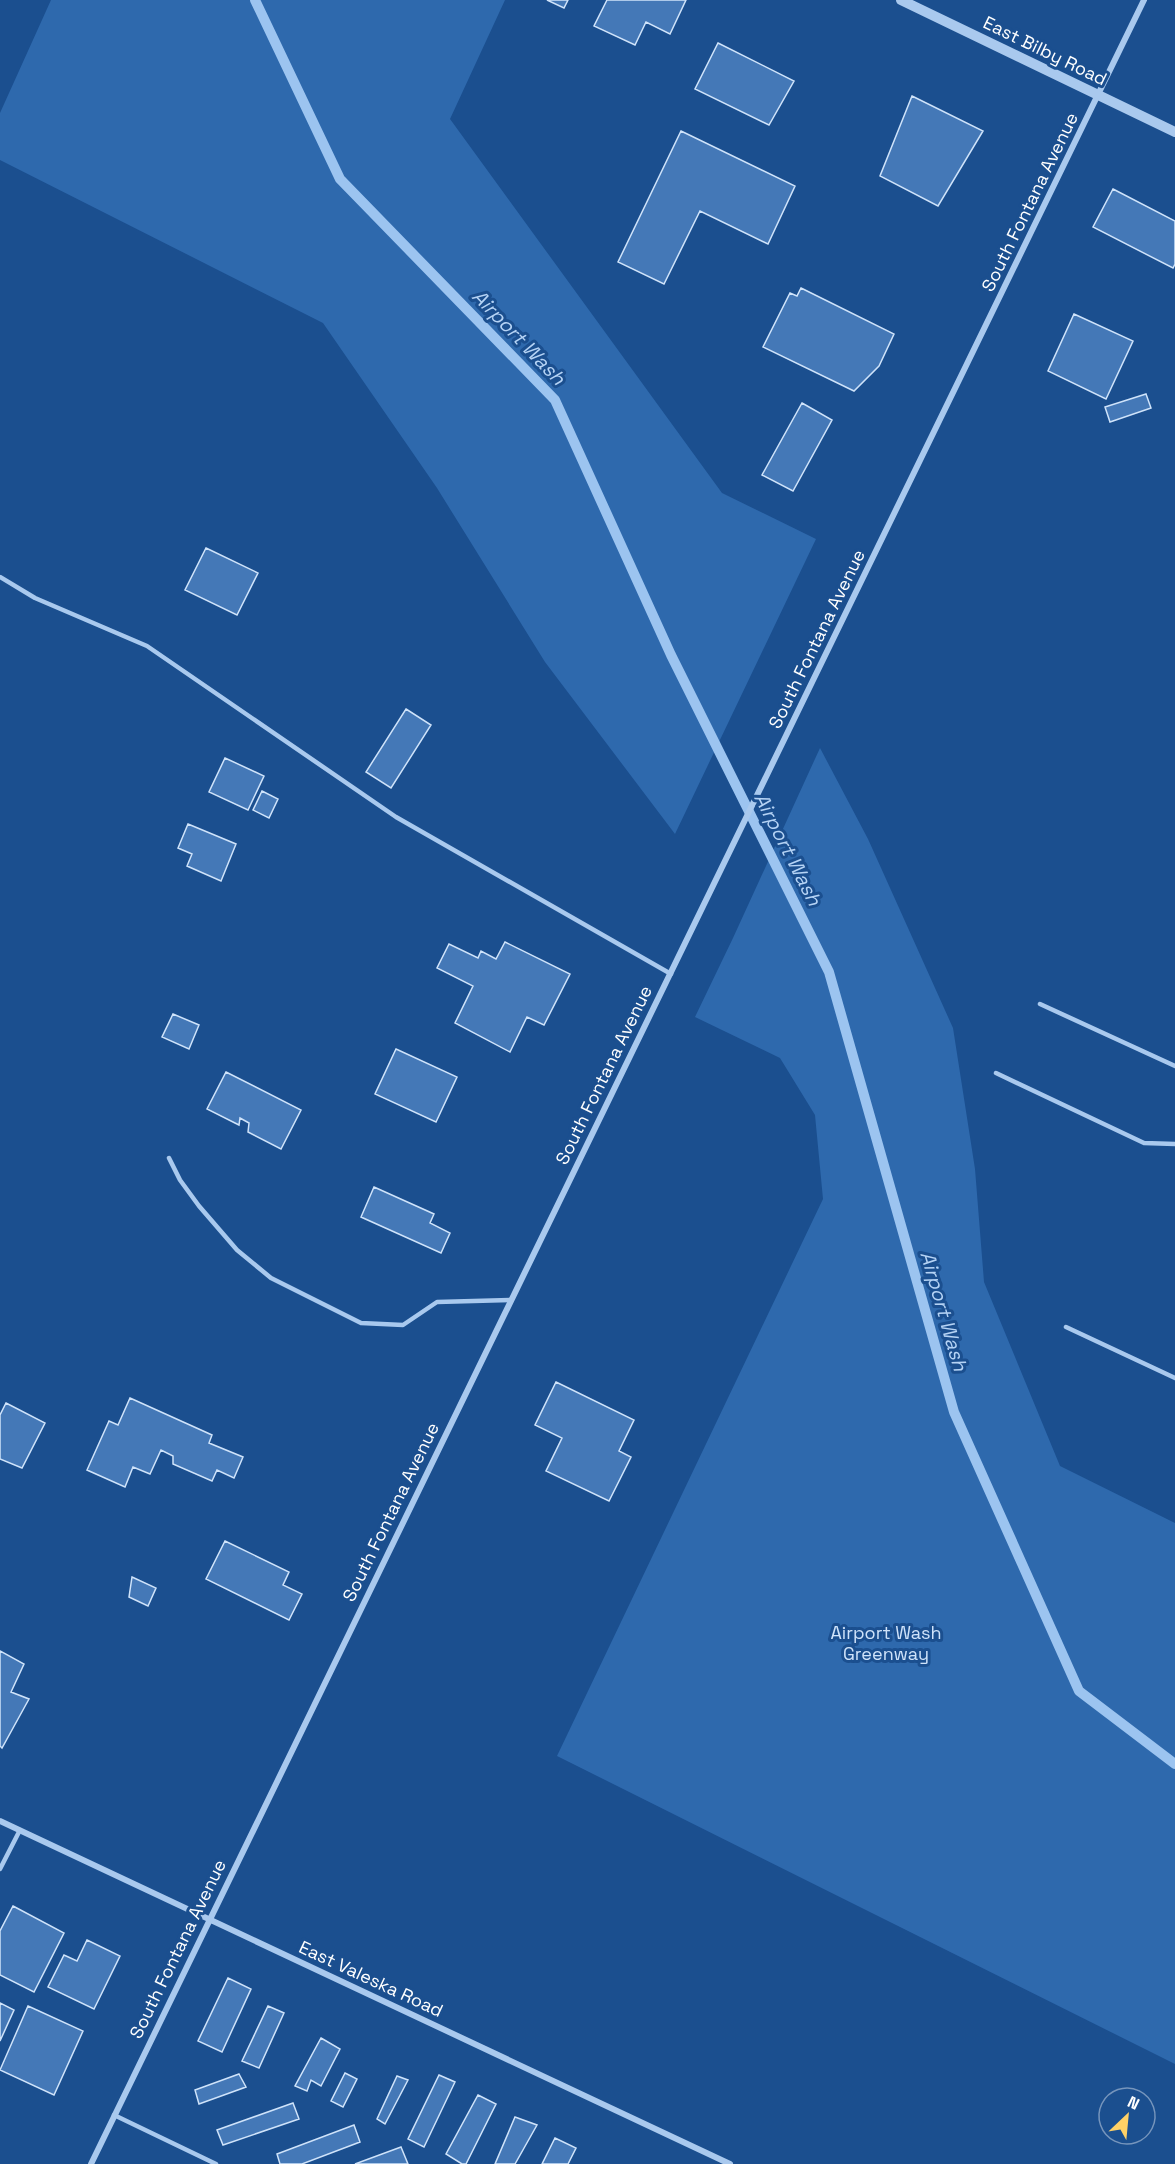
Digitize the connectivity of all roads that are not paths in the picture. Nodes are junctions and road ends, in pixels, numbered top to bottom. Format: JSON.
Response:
{"nodes":[{"id":1,"x":1144,"y":0,"type":"edge"},
{"id":2,"x":906,"y":1,"type":"edge"},
{"id":3,"x":1099,"y":96,"type":"junction"},
{"id":4,"x":1175,"y":132,"type":"edge"},
{"id":5,"x":0,"y":577,"type":"edge"},
{"id":6,"x":670,"y":974,"type":"junction"},
{"id":7,"x":1040,"y":1004,"type":"dead end"},
{"id":8,"x":1175,"y":1066,"type":"edge"},
{"id":9,"x":996,"y":1073,"type":"dead end"},
{"id":10,"x":1175,"y":1144,"type":"edge"},
{"id":11,"x":170,"y":1158,"type":"dead end"},
{"id":12,"x":512,"y":1300,"type":"junction"},
{"id":13,"x":1066,"y":1327,"type":"dead end"},
{"id":14,"x":1175,"y":1378,"type":"edge"},
{"id":15,"x":0,"y":1821,"type":"edge"},
{"id":16,"x":20,"y":1830,"type":"junction"},
{"id":17,"x":0,"y":1869,"type":"edge"},
{"id":18,"x":209,"y":1920,"type":"junction"},
{"id":19,"x":114,"y":2115,"type":"junction"},
{"id":20,"x":91,"y":2164,"type":"edge"},
{"id":21,"x":216,"y":2164,"type":"edge"},
{"id":22,"x":730,"y":2164,"type":"edge"}],
"edges":[{"from":1,"to":3,"type":"street","name":"South Fontana Avenue"},
{"from":2,"to":3,"type":"street","name":"East Bilby Road"},
{"from":3,"to":4,"type":"street","name":"East Bilby Road"},
{"from":3,"to":6,"type":"street","name":"South Fontana Avenue"},
{"from":5,"to":6,"type":"lane"},
{"from":6,"to":12,"type":"street","name":"South Fontana Avenue"},
{"from":7,"to":8,"type":"lane"},
{"from":9,"to":10,"type":"lane"},
{"from":11,"to":12,"type":"lane"},
{"from":12,"to":18,"type":"street","name":"South Fontana Avenue"},
{"from":13,"to":14,"type":"lane"},
{"from":15,"to":16,"type":"street","name":"East Valeska Road"},
{"from":16,"to":17,"type":"lane"},
{"from":16,"to":18,"type":"street","name":"East Valeska Road"},
{"from":18,"to":19,"type":"street","name":"South Fontana Avenue"},
{"from":18,"to":22,"type":"street","name":"East Valeska Road"},
{"from":19,"to":20,"type":"street","name":"South Fontana Avenue"},
{"from":19,"to":21,"type":"lane"}]}
